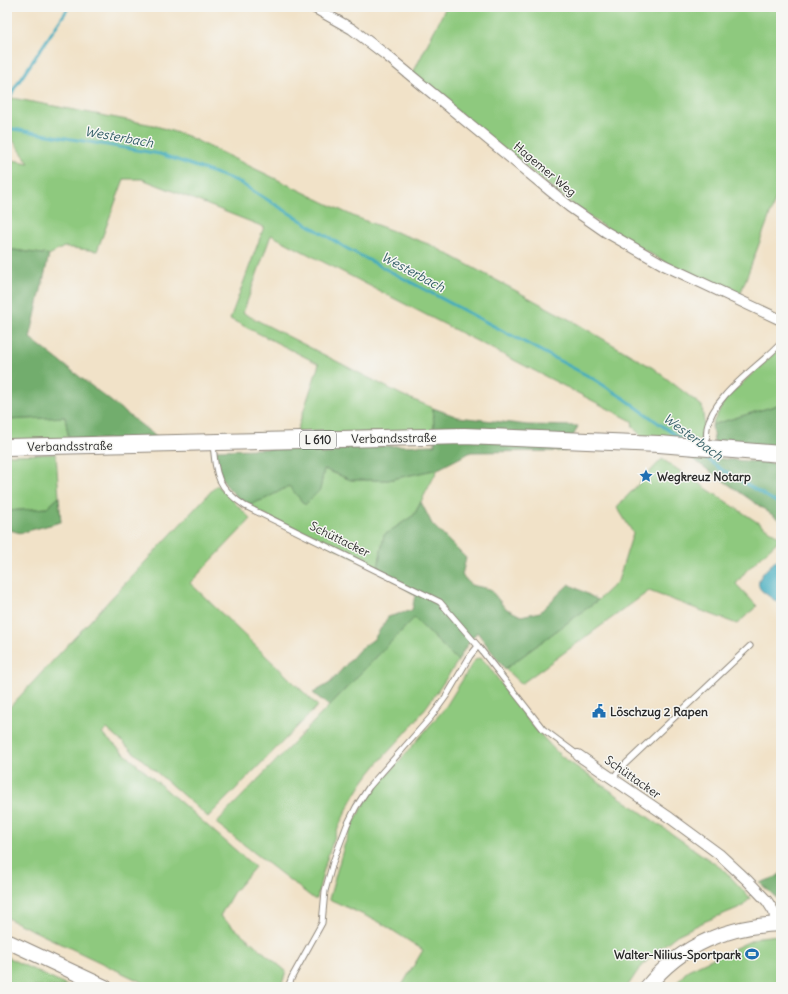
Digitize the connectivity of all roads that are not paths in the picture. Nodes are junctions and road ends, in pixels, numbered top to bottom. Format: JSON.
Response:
{"nodes":[{"id":1,"x":312,"y":7,"type":"edge"},
{"id":2,"x":781,"y":320,"type":"edge"},
{"id":3,"x":781,"y":343,"type":"edge"},
{"id":4,"x":213,"y":443,"type":"junction"},
{"id":5,"x":7,"y":447,"type":"edge"},
{"id":6,"x":695,"y":447,"type":"junction"},
{"id":7,"x":781,"y":454,"type":"edge"},
{"id":8,"x":478,"y":646,"type":"junction"},
{"id":9,"x":750,"y":646,"type":"dead end"},
{"id":10,"x":578,"y":755,"type":"joint"},
{"id":11,"x":612,"y":778,"type":"junction"},
{"id":12,"x":779,"y":924,"type":"edge"},
{"id":13,"x":7,"y":941,"type":"edge"},
{"id":14,"x":105,"y":987,"type":"edge"},
{"id":15,"x":288,"y":987,"type":"edge"},
{"id":16,"x":647,"y":987,"type":"edge"}],
"edges":[{"from":1,"to":2,"type":"street","name":"Hagemer Weg"},
{"from":3,"to":6,"type":"lane"},
{"from":4,"to":5,"type":"main road","name":"Verbandsstraße","number":"L 610"},
{"from":4,"to":6,"type":"main road","name":"Verbandsstraße","number":"L 610"},
{"from":4,"to":8,"type":"lane","name":"Schüttacker"},
{"from":6,"to":7,"type":"main road","name":"Verbandsstraße","number":"L 610"},
{"from":8,"to":10,"type":"lane","name":"Schüttacker"},
{"from":8,"to":15,"type":"lane"},
{"from":9,"to":11,"type":"lane"},
{"from":10,"to":11,"type":"street","name":"Schüttacker"},
{"from":11,"to":12,"type":"street","name":"Schüttacker"},
{"from":12,"to":16,"type":"street"},
{"from":13,"to":14,"type":"street"}]}
